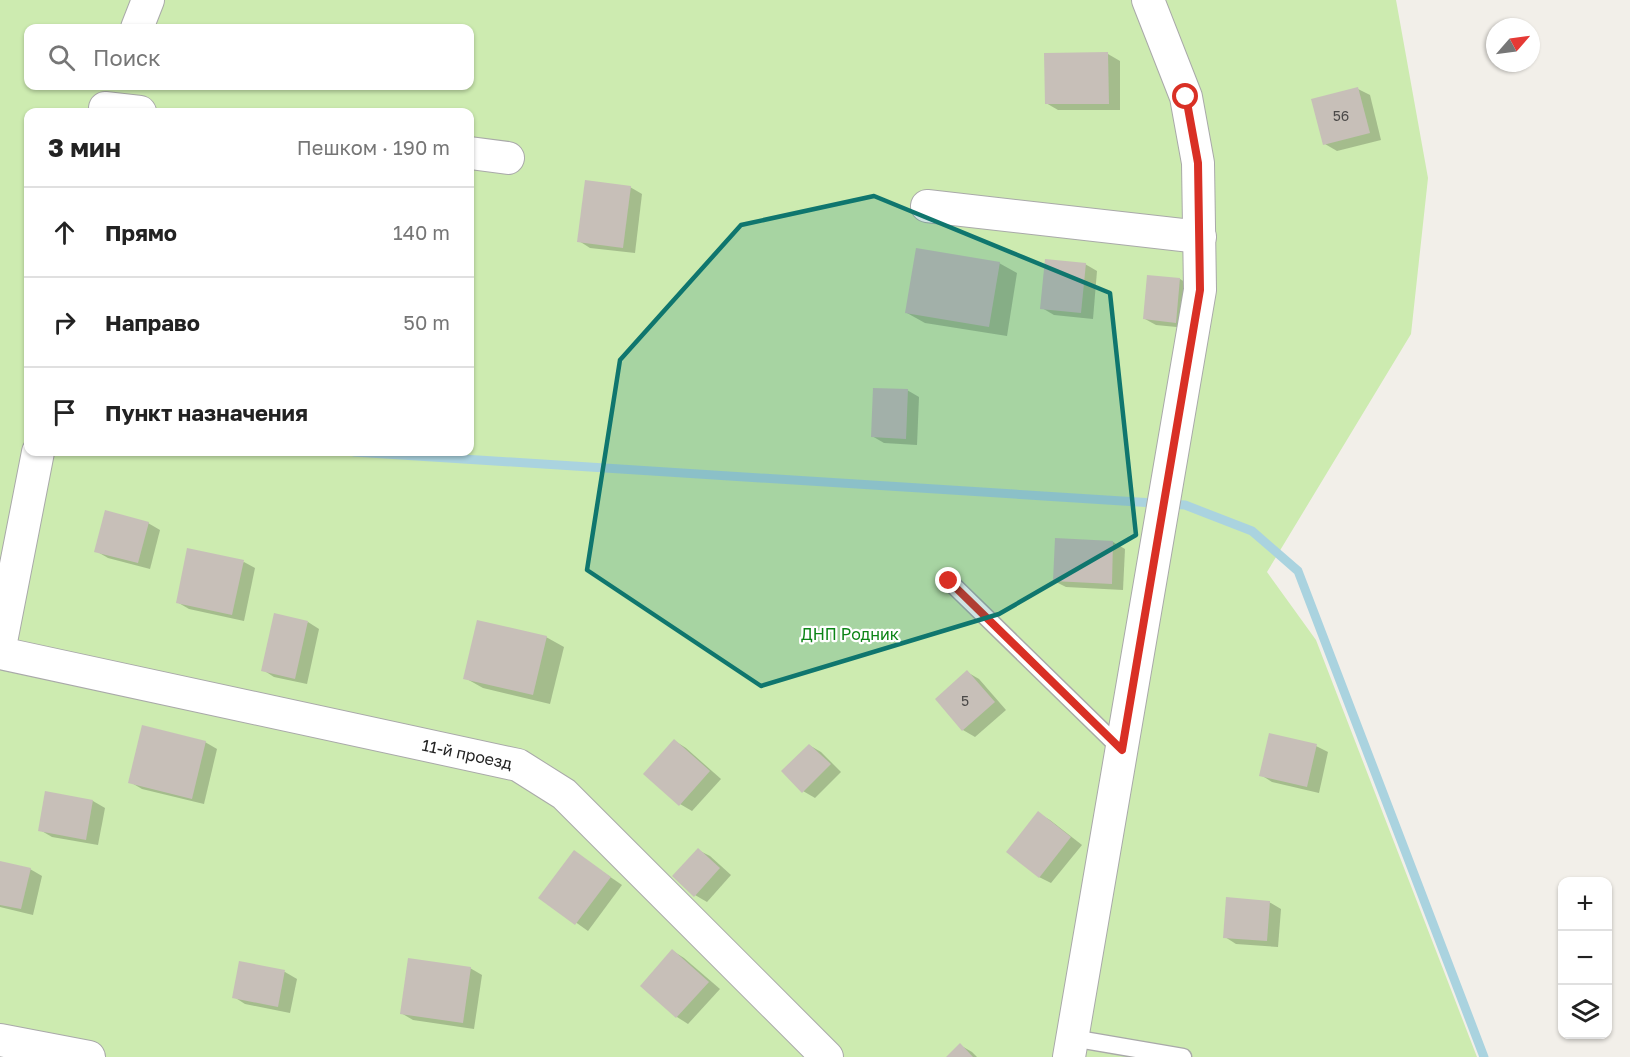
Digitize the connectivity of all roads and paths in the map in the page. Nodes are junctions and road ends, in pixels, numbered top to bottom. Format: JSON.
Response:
{"nodes":[{"id":1,"x":148,"y":0,"type":"edge"},
{"id":2,"x":1148,"y":0,"type":"edge"},
{"id":3,"x":138,"y":24,"type":"edge"},
{"id":4,"x":108,"y":102,"type":"edge"},
{"id":5,"x":127,"y":108,"type":"edge"},
{"id":6,"x":474,"y":154,"type":"edge"},
{"id":7,"x":508,"y":158,"type":"dead end"},
{"id":8,"x":927,"y":206,"type":"dead end"},
{"id":9,"x":1200,"y":237,"type":"junction"},
{"id":10,"x":37,"y":456,"type":"edge"},
{"id":11,"x":949,"y":581,"type":"dead end"},
{"id":12,"x":0,"y":647,"type":"edge"},
{"id":13,"x":0,"y":653,"type":"edge"},
{"id":14,"x":1122,"y":750,"type":"junction"},
{"id":15,"x":0,"y":1040,"type":"edge"},
{"id":16,"x":1071,"y":1048,"type":"edge"},
{"id":17,"x":89,"y":1057,"type":"edge"},
{"id":18,"x":826,"y":1057,"type":"edge"},
{"id":19,"x":1183,"y":1057,"type":"edge"}],
"edges":[{"from":1,"to":3,"type":"street"},
{"from":2,"to":9,"type":"street"},
{"from":4,"to":5,"type":"street"},
{"from":6,"to":7,"type":"street"},
{"from":8,"to":9,"type":"street"},
{"from":9,"to":14,"type":"street"},
{"from":10,"to":12,"type":"street"},
{"from":11,"to":14,"type":"lane"},
{"from":13,"to":18,"type":"street","name":"11-й проезд"},
{"from":14,"to":16,"type":"street"},
{"from":15,"to":17,"type":"street"},
{"from":16,"to":19,"type":"lane"}]}
